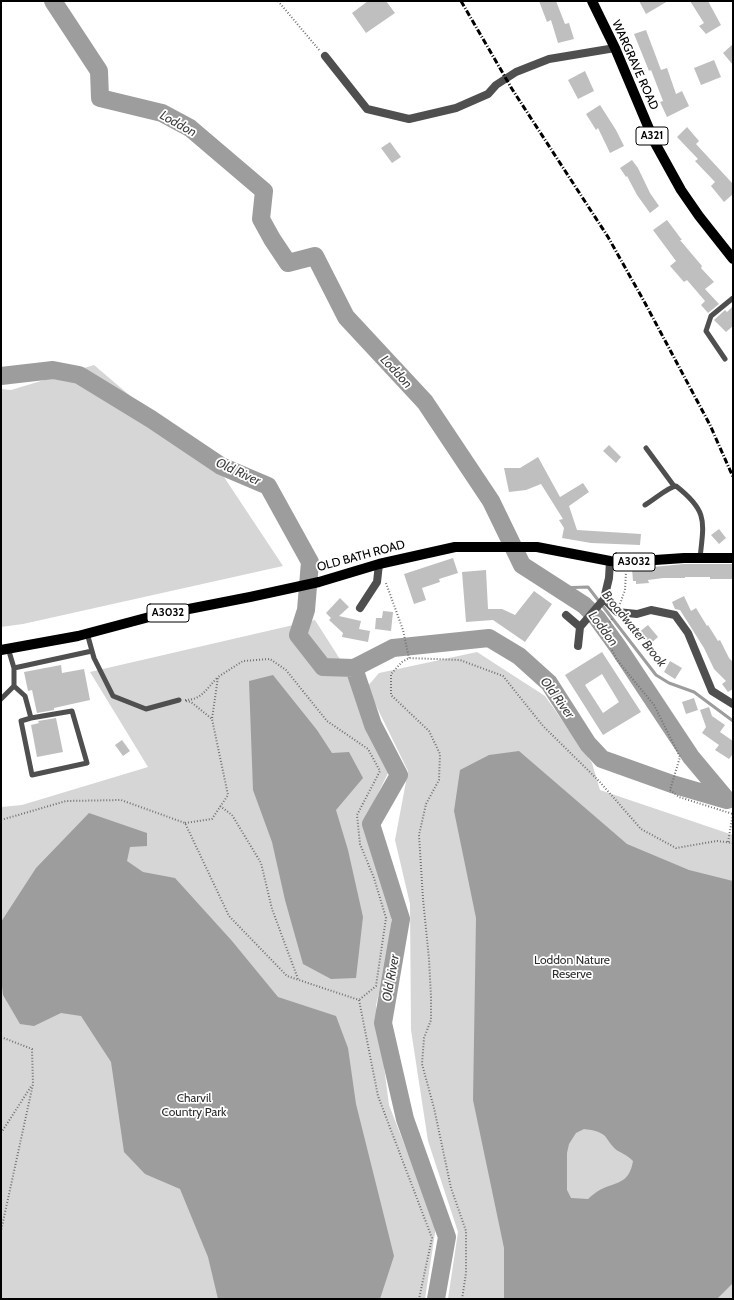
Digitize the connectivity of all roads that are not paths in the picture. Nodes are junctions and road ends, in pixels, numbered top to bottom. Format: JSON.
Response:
{"nodes":[{"id":1,"x":592,"y":1,"type":"edge"},
{"id":2,"x":615,"y":48,"type":"junction"},
{"id":3,"x":324,"y":56,"type":"road end"},
{"id":4,"x":733,"y":259,"type":"edge"},
{"id":5,"x":733,"y":298,"type":"edge"},
{"id":6,"x":725,"y":359,"type":"dead end"},
{"id":7,"x":646,"y":448,"type":"dead end"},
{"id":8,"x":674,"y":486,"type":"junction"},
{"id":9,"x":645,"y":505,"type":"dead end"},
{"id":10,"x":700,"y":558,"type":"junction"},
{"id":11,"x":733,"y":558,"type":"edge"},
{"id":12,"x":610,"y":561,"type":"junction"},
{"id":13,"x":379,"y":564,"type":"junction"},
{"id":14,"x":603,"y":601,"type":"junction"},
{"id":15,"x":360,"y":608,"type":"dead end"},
{"id":16,"x":566,"y":615,"type":"dead end"},
{"id":17,"x":583,"y":625,"type":"junction"},
{"id":18,"x":87,"y":633,"type":"junction"},
{"id":19,"x":578,"y":646,"type":"dead end"},
{"id":20,"x":4,"y":649,"type":"edge"},
{"id":21,"x":92,"y":651,"type":"junction"},
{"id":22,"x":14,"y":668,"type":"junction"},
{"id":23,"x":14,"y":686,"type":"junction"},
{"id":24,"x":1,"y":699,"type":"edge"},
{"id":25,"x":179,"y":700,"type":"road end"},
{"id":26,"x":733,"y":704,"type":"edge"},
{"id":27,"x":31,"y":718,"type":"junction"}],
"edges":[{"from":1,"to":2,"type":"main road","name":"WARGRAVE ROAD","number":"A321"},
{"from":2,"to":3,"type":"street"},
{"from":2,"to":4,"type":"main road","name":"WARGRAVE ROAD","number":"A321"},
{"from":5,"to":6,"type":"lane"},
{"from":7,"to":8,"type":"lane"},
{"from":8,"to":9,"type":"lane"},
{"from":8,"to":10,"type":"lane"},
{"from":10,"to":11,"type":"main road","name":"OLD BATH ROAD","number":"A3032"},
{"from":10,"to":12,"type":"main road","name":"OLD BATH ROAD","number":"A3032"},
{"from":12,"to":13,"type":"main road","name":"OLD BATH ROAD","number":"A3032"},
{"from":12,"to":14,"type":"street"},
{"from":13,"to":15,"type":"street"},
{"from":13,"to":18,"type":"main road","name":"OLD BATH ROAD","number":"A3032"},
{"from":14,"to":17,"type":"street"},
{"from":14,"to":26,"type":"street"},
{"from":16,"to":17,"type":"street"},
{"from":17,"to":19,"type":"street"},
{"from":18,"to":20,"type":"main road","name":"OLD BATH ROAD","number":"A3032"},
{"from":18,"to":21,"type":"lane"},
{"from":20,"to":22,"type":"lane"},
{"from":21,"to":22,"type":"lane"},
{"from":21,"to":25,"type":"lane"},
{"from":22,"to":23,"type":"lane"},
{"from":23,"to":24,"type":"lane"},
{"from":23,"to":27,"type":"lane"},
{"from":27,"to":27,"type":"lane"}]}
